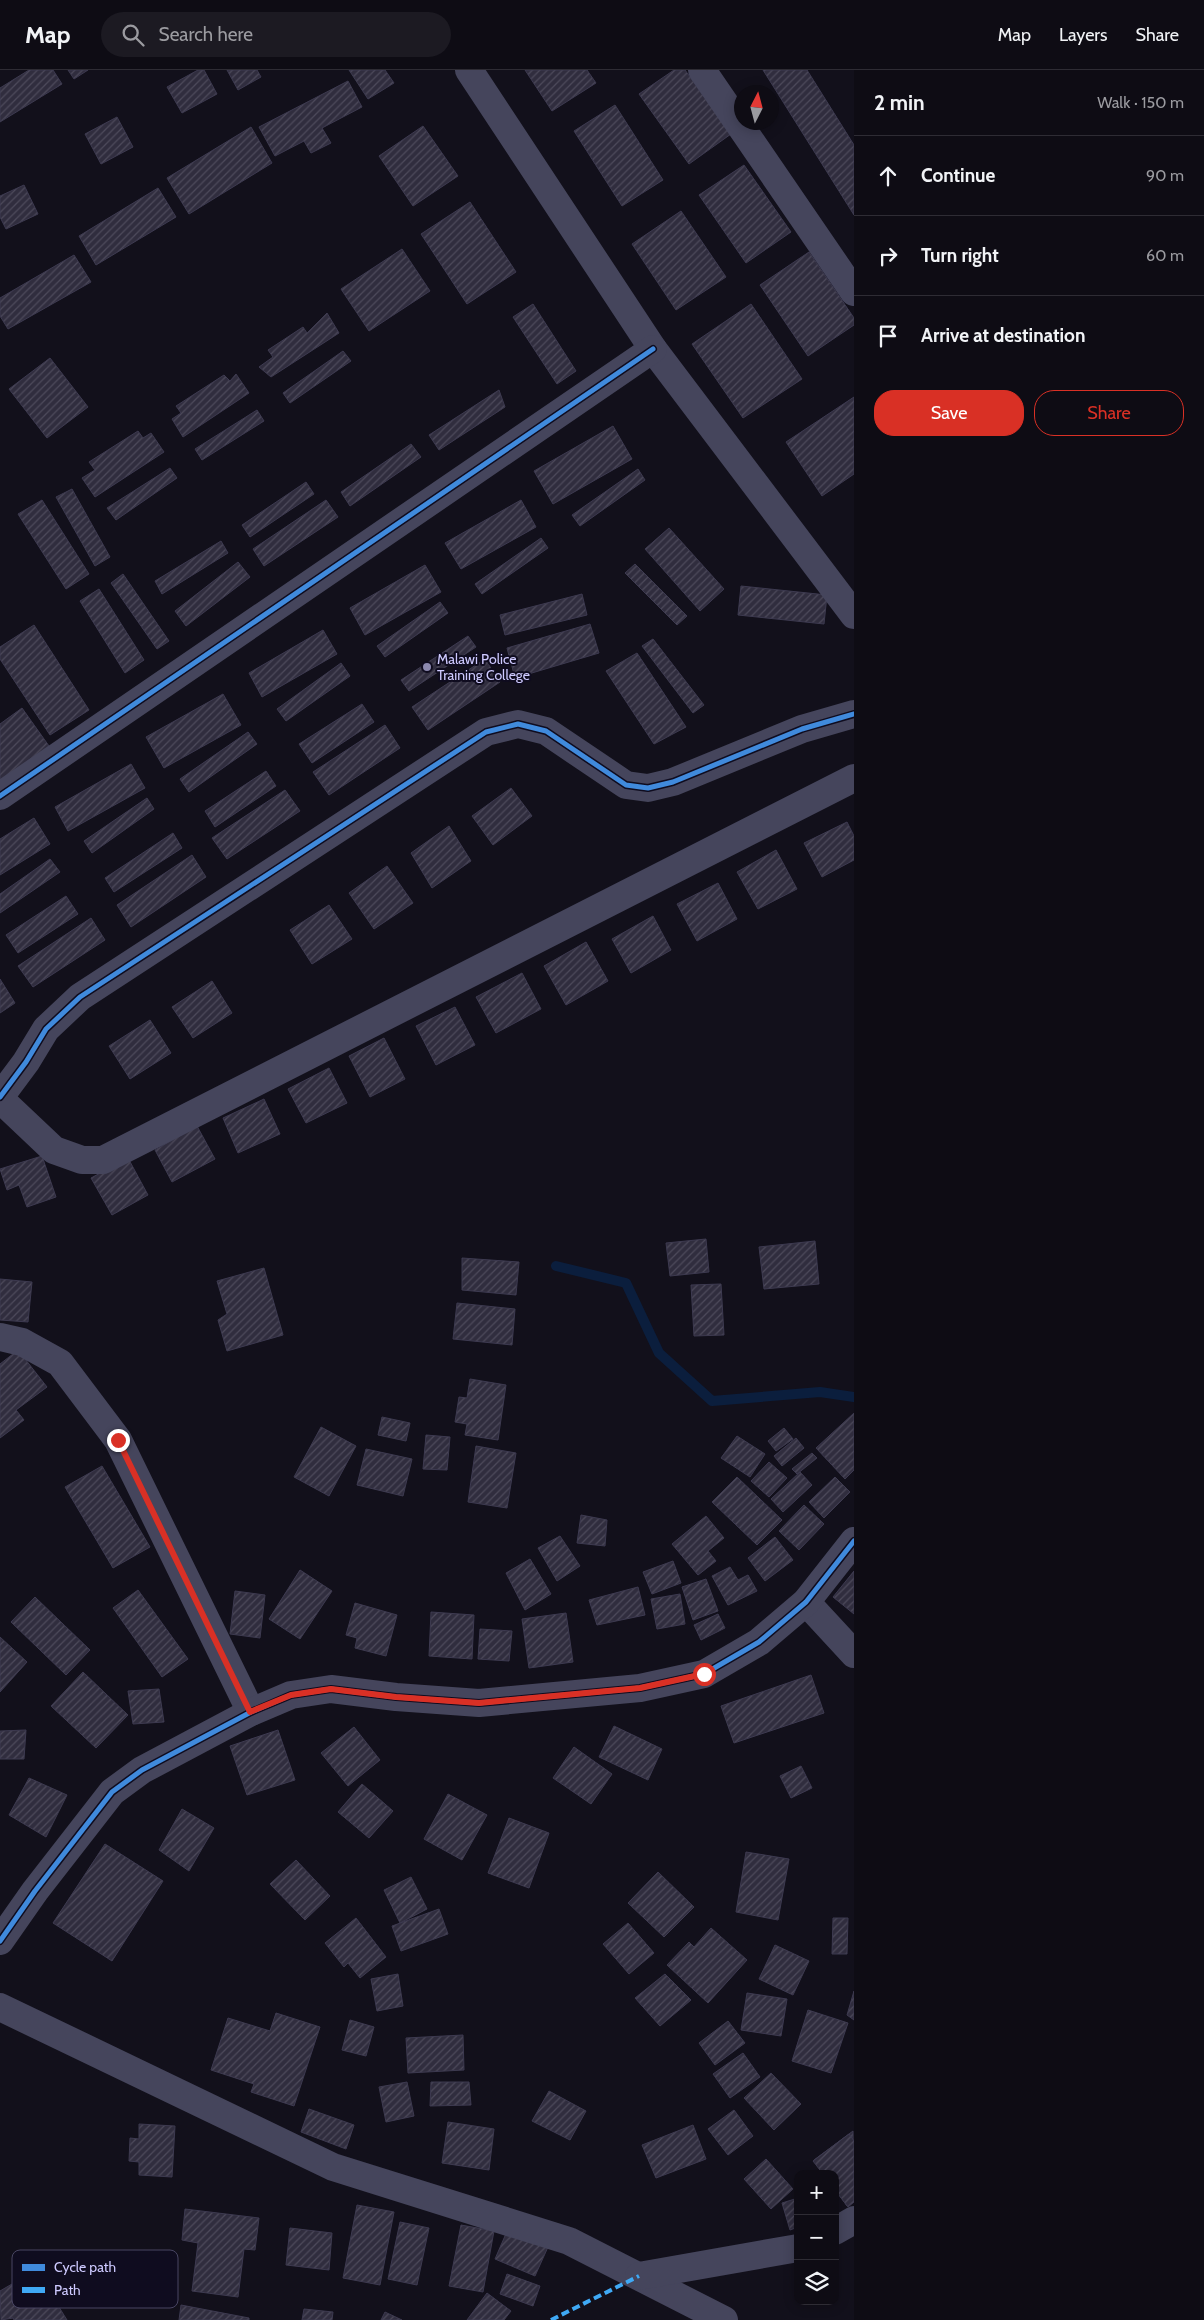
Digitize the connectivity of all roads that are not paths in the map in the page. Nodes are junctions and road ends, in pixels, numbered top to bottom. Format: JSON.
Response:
{"nodes":[{"id":1,"x":469,"y":70,"type":"edge"},
{"id":2,"x":702,"y":70,"type":"edge"},
{"id":3,"x":854,"y":292,"type":"edge"},
{"id":4,"x":653,"y":349,"type":"junction"},
{"id":5,"x":854,"y":615,"type":"edge"},
{"id":6,"x":854,"y":714,"type":"edge"},
{"id":7,"x":854,"y":778,"type":"edge"},
{"id":8,"x":0,"y":796,"type":"edge"},
{"id":9,"x":0,"y":1098,"type":"edge"},
{"id":10,"x":0,"y":1337,"type":"edge"},
{"id":11,"x":854,"y":1541,"type":"edge"},
{"id":12,"x":806,"y":1602,"type":"junction"},
{"id":13,"x":854,"y":1654,"type":"edge"},
{"id":14,"x":250,"y":1712,"type":"junction"},
{"id":15,"x":0,"y":1941,"type":"edge"},
{"id":16,"x":0,"y":2007,"type":"edge"},
{"id":17,"x":854,"y":2220,"type":"edge"},
{"id":18,"x":839,"y":2229,"type":"edge"},
{"id":19,"x":794,"y":2249,"type":"edge"},
{"id":20,"x":639,"y":2276,"type":"junction"},
{"id":21,"x":724,"y":2320,"type":"edge"}],
"edges":[{"from":1,"to":4,"type":"street"},
{"from":2,"to":3,"type":"street"},
{"from":4,"to":5,"type":"street"},
{"from":4,"to":8,"type":"street"},
{"from":6,"to":9,"type":"street"},
{"from":7,"to":9,"type":"street"},
{"from":10,"to":14,"type":"street"},
{"from":11,"to":12,"type":"street"},
{"from":12,"to":13,"type":"street"},
{"from":12,"to":14,"type":"street"},
{"from":14,"to":15,"type":"street"},
{"from":16,"to":20,"type":"street"},
{"from":17,"to":18,"type":"street"},
{"from":19,"to":20,"type":"street"},
{"from":20,"to":21,"type":"street"}]}
